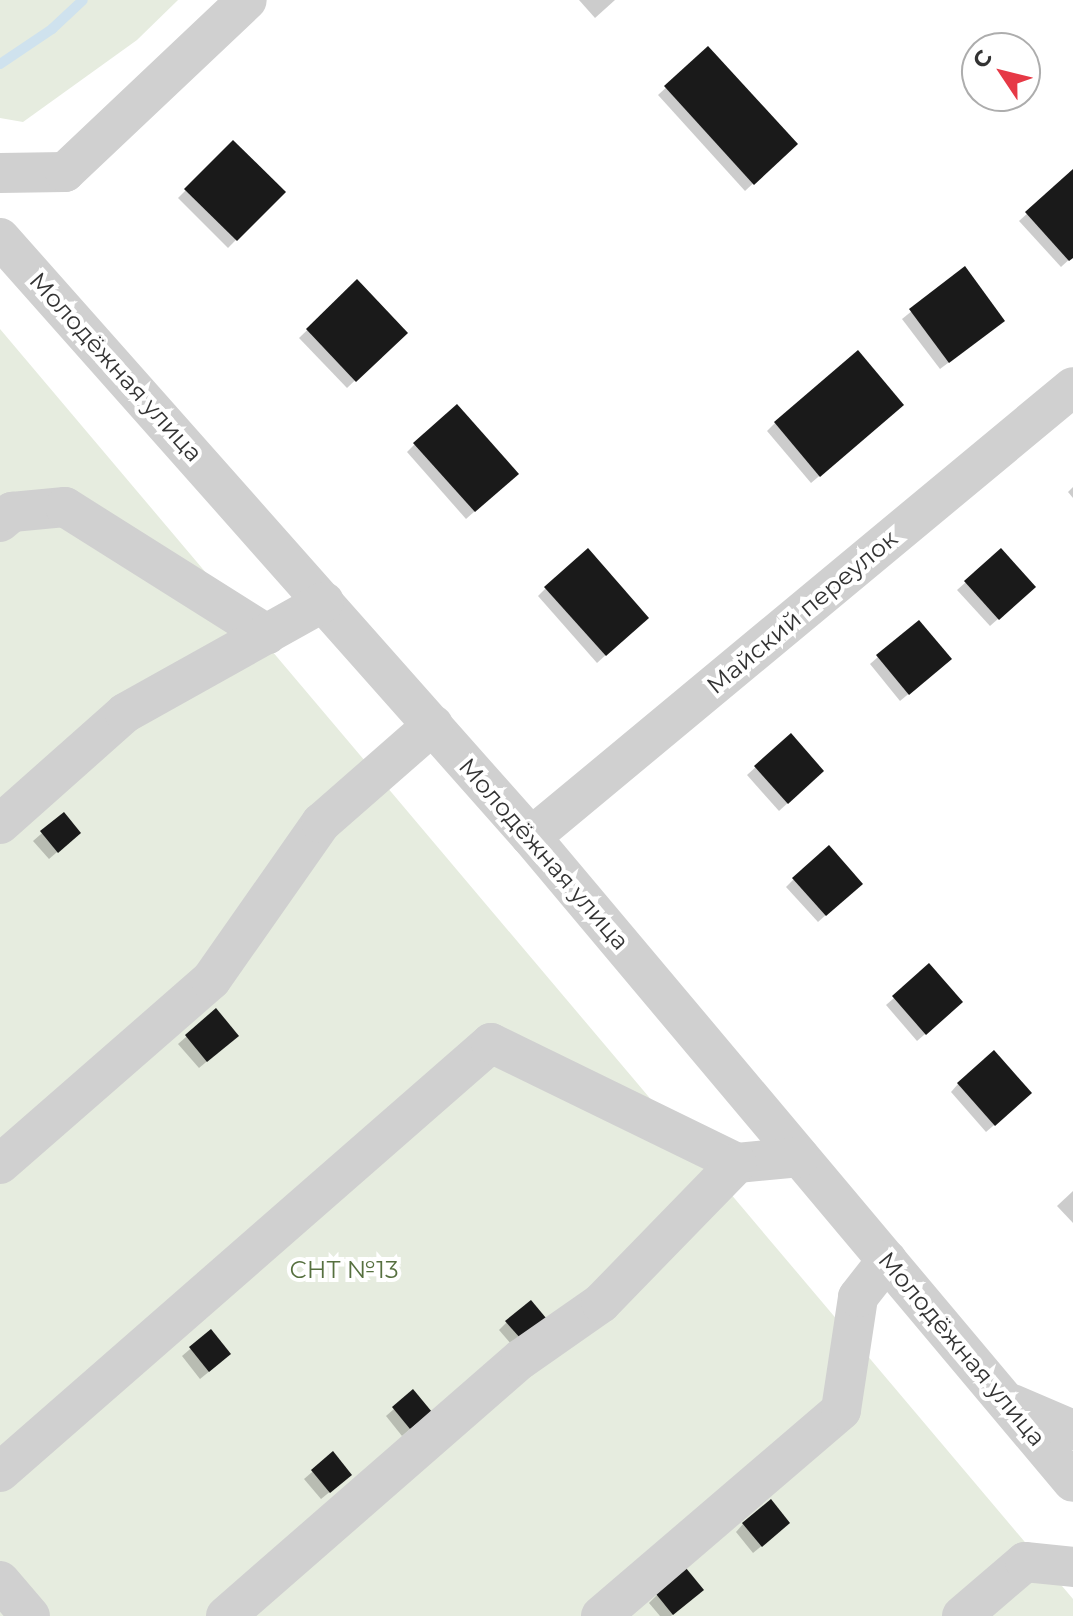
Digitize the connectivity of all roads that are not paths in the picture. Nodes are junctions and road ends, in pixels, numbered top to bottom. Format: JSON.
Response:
{"nodes":[{"id":1,"x":247,"y":0,"type":"edge"},
{"id":2,"x":0,"y":173,"type":"edge"},
{"id":3,"x":0,"y":238,"type":"edge"},
{"id":4,"x":1073,"y":387,"type":"edge"},
{"id":5,"x":0,"y":522,"type":"edge"},
{"id":6,"x":324,"y":602,"type":"junction"},
{"id":7,"x":267,"y":634,"type":"junction"},
{"id":8,"x":433,"y":725,"type":"junction"},
{"id":9,"x":0,"y":824,"type":"edge"},
{"id":10,"x":531,"y":837,"type":"junction"},
{"id":11,"x":800,"y":1157,"type":"junction"},
{"id":12,"x":737,"y":1163,"type":"junction"},
{"id":13,"x":0,"y":1164,"type":"edge"},
{"id":14,"x":887,"y":1260,"type":"junction"},
{"id":15,"x":1005,"y":1401,"type":"junction"},
{"id":16,"x":1073,"y":1430,"type":"edge"},
{"id":17,"x":0,"y":1472,"type":"edge"},
{"id":18,"x":1073,"y":1482,"type":"edge"},
{"id":19,"x":1073,"y":1567,"type":"edge"},
{"id":20,"x":0,"y":1581,"type":"edge"},
{"id":21,"x":30,"y":1616,"type":"edge"},
{"id":22,"x":226,"y":1616,"type":"edge"},
{"id":23,"x":601,"y":1616,"type":"edge"},
{"id":24,"x":962,"y":1616,"type":"edge"}],
"edges":[{"from":1,"to":2,"type":"street"},
{"from":3,"to":6,"type":"street","name":"Молодёжная улица"},
{"from":4,"to":10,"type":"street","name":"Майский переулок"},
{"from":5,"to":7,"type":"street"},
{"from":6,"to":7,"type":"street"},
{"from":6,"to":8,"type":"street","name":"Молодёжная улица"},
{"from":7,"to":9,"type":"street"},
{"from":8,"to":10,"type":"street","name":"Молодёжная улица"},
{"from":8,"to":13,"type":"street"},
{"from":10,"to":11,"type":"street","name":"Молодёжная улица"},
{"from":11,"to":12,"type":"street"},
{"from":11,"to":14,"type":"street","name":"Молодёжная улица"},
{"from":12,"to":17,"type":"street"},
{"from":12,"to":22,"type":"street"},
{"from":14,"to":15,"type":"street","name":"Молодёжная улица"},
{"from":14,"to":23,"type":"street"},
{"from":15,"to":16,"type":"street"},
{"from":15,"to":18,"type":"street","name":"Молодёжная улица"},
{"from":19,"to":24,"type":"street"},
{"from":20,"to":21,"type":"street"}]}
